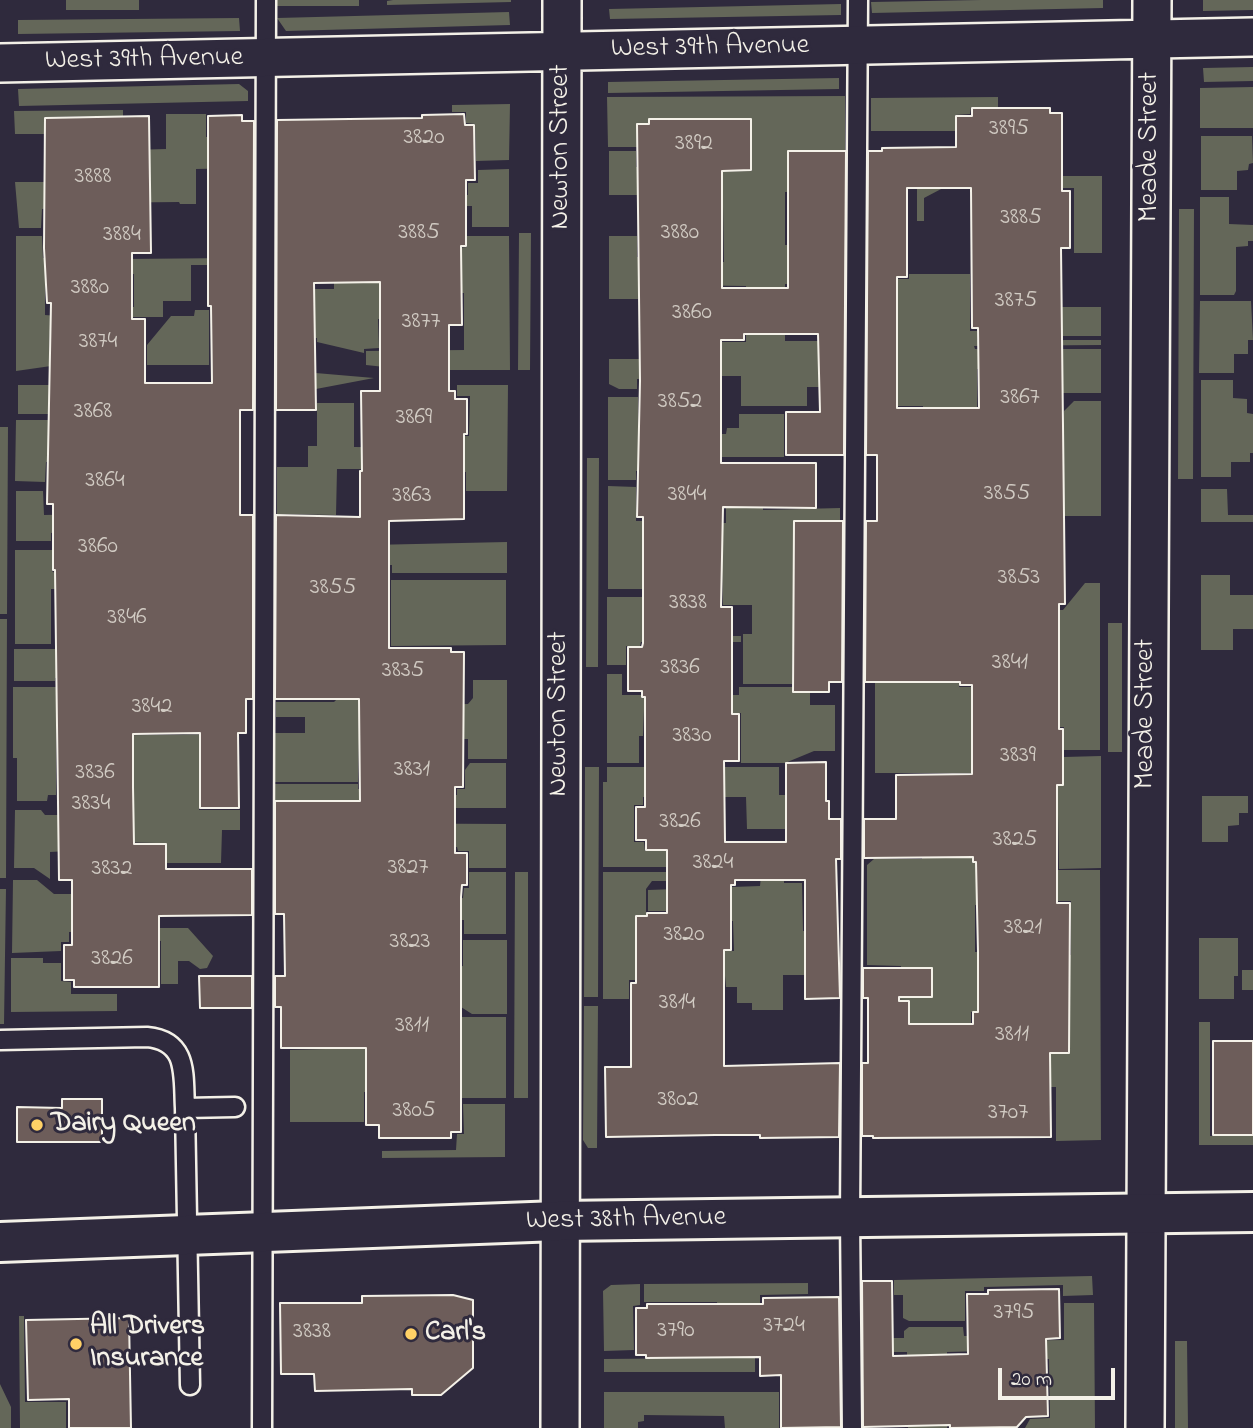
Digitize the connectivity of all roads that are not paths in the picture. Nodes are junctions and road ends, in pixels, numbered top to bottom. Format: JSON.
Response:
{"nodes":[{"id":1,"x":266,"y":0,"type":"edge"},
{"id":2,"x":562,"y":0,"type":"edge"},
{"id":3,"x":858,"y":0,"type":"edge"},
{"id":4,"x":1152,"y":0,"type":"edge"},
{"id":5,"x":1253,"y":37,"type":"edge"},
{"id":6,"x":1152,"y":39,"type":"junction"},
{"id":7,"x":858,"y":46,"type":"junction"},
{"id":8,"x":562,"y":51,"type":"junction"},
{"id":9,"x":266,"y":58,"type":"junction"},
{"id":10,"x":0,"y":64,"type":"edge"},
{"id":11,"x":0,"y":1040,"type":"edge"},
{"id":12,"x":235,"y":1107,"type":"dead end"},
{"id":13,"x":185,"y":1108,"type":"junction"},
{"id":14,"x":1253,"y":1212,"type":"edge"},
{"id":15,"x":1144,"y":1214,"type":"junction"},
{"id":16,"x":850,"y":1217,"type":"junction"},
{"id":17,"x":558,"y":1221,"type":"junction"},
{"id":18,"x":261,"y":1233,"type":"junction"},
{"id":19,"x":188,"y":1235,"type":"junction"},
{"id":20,"x":0,"y":1242,"type":"edge"},
{"id":21,"x":190,"y":1385,"type":"dead end"},
{"id":22,"x":262,"y":1428,"type":"edge"},
{"id":23,"x":559,"y":1428,"type":"edge"},
{"id":24,"x":852,"y":1428,"type":"edge"},
{"id":25,"x":1145,"y":1428,"type":"edge"}],
"edges":[{"from":1,"to":9,"type":"lane"},
{"from":2,"to":8,"type":"street","name":"Newton Street"},
{"from":3,"to":7,"type":"lane"},
{"from":4,"to":6,"type":"street","name":"Meade Street"},
{"from":5,"to":6,"type":"street","name":"West 39th Avenue"},
{"from":6,"to":7,"type":"street","name":"West 39th Avenue"},
{"from":6,"to":15,"type":"street","name":"Meade Street"},
{"from":7,"to":8,"type":"street","name":"West 39th Avenue"},
{"from":7,"to":16,"type":"lane"},
{"from":8,"to":9,"type":"street","name":"West 39th Avenue"},
{"from":8,"to":17,"type":"street","name":"Newton Street"},
{"from":9,"to":10,"type":"street","name":"West 39th Avenue"},
{"from":9,"to":18,"type":"lane"},
{"from":11,"to":13,"type":"lane"},
{"from":12,"to":13,"type":"lane"},
{"from":13,"to":19,"type":"lane"},
{"from":14,"to":15,"type":"main road","name":"West 38th Avenue"},
{"from":15,"to":16,"type":"main road","name":"West 38th Avenue"},
{"from":15,"to":25,"type":"street","name":"Meade Street"},
{"from":16,"to":17,"type":"main road","name":"West 38th Avenue"},
{"from":16,"to":24,"type":"lane"},
{"from":17,"to":18,"type":"main road","name":"West 38th Avenue"},
{"from":17,"to":23,"type":"street","name":"Newton Street"},
{"from":18,"to":19,"type":"main road","name":"West 38th Avenue"},
{"from":18,"to":22,"type":"lane"},
{"from":19,"to":20,"type":"main road","name":"West 38th Avenue"},
{"from":19,"to":21,"type":"lane"}]}
